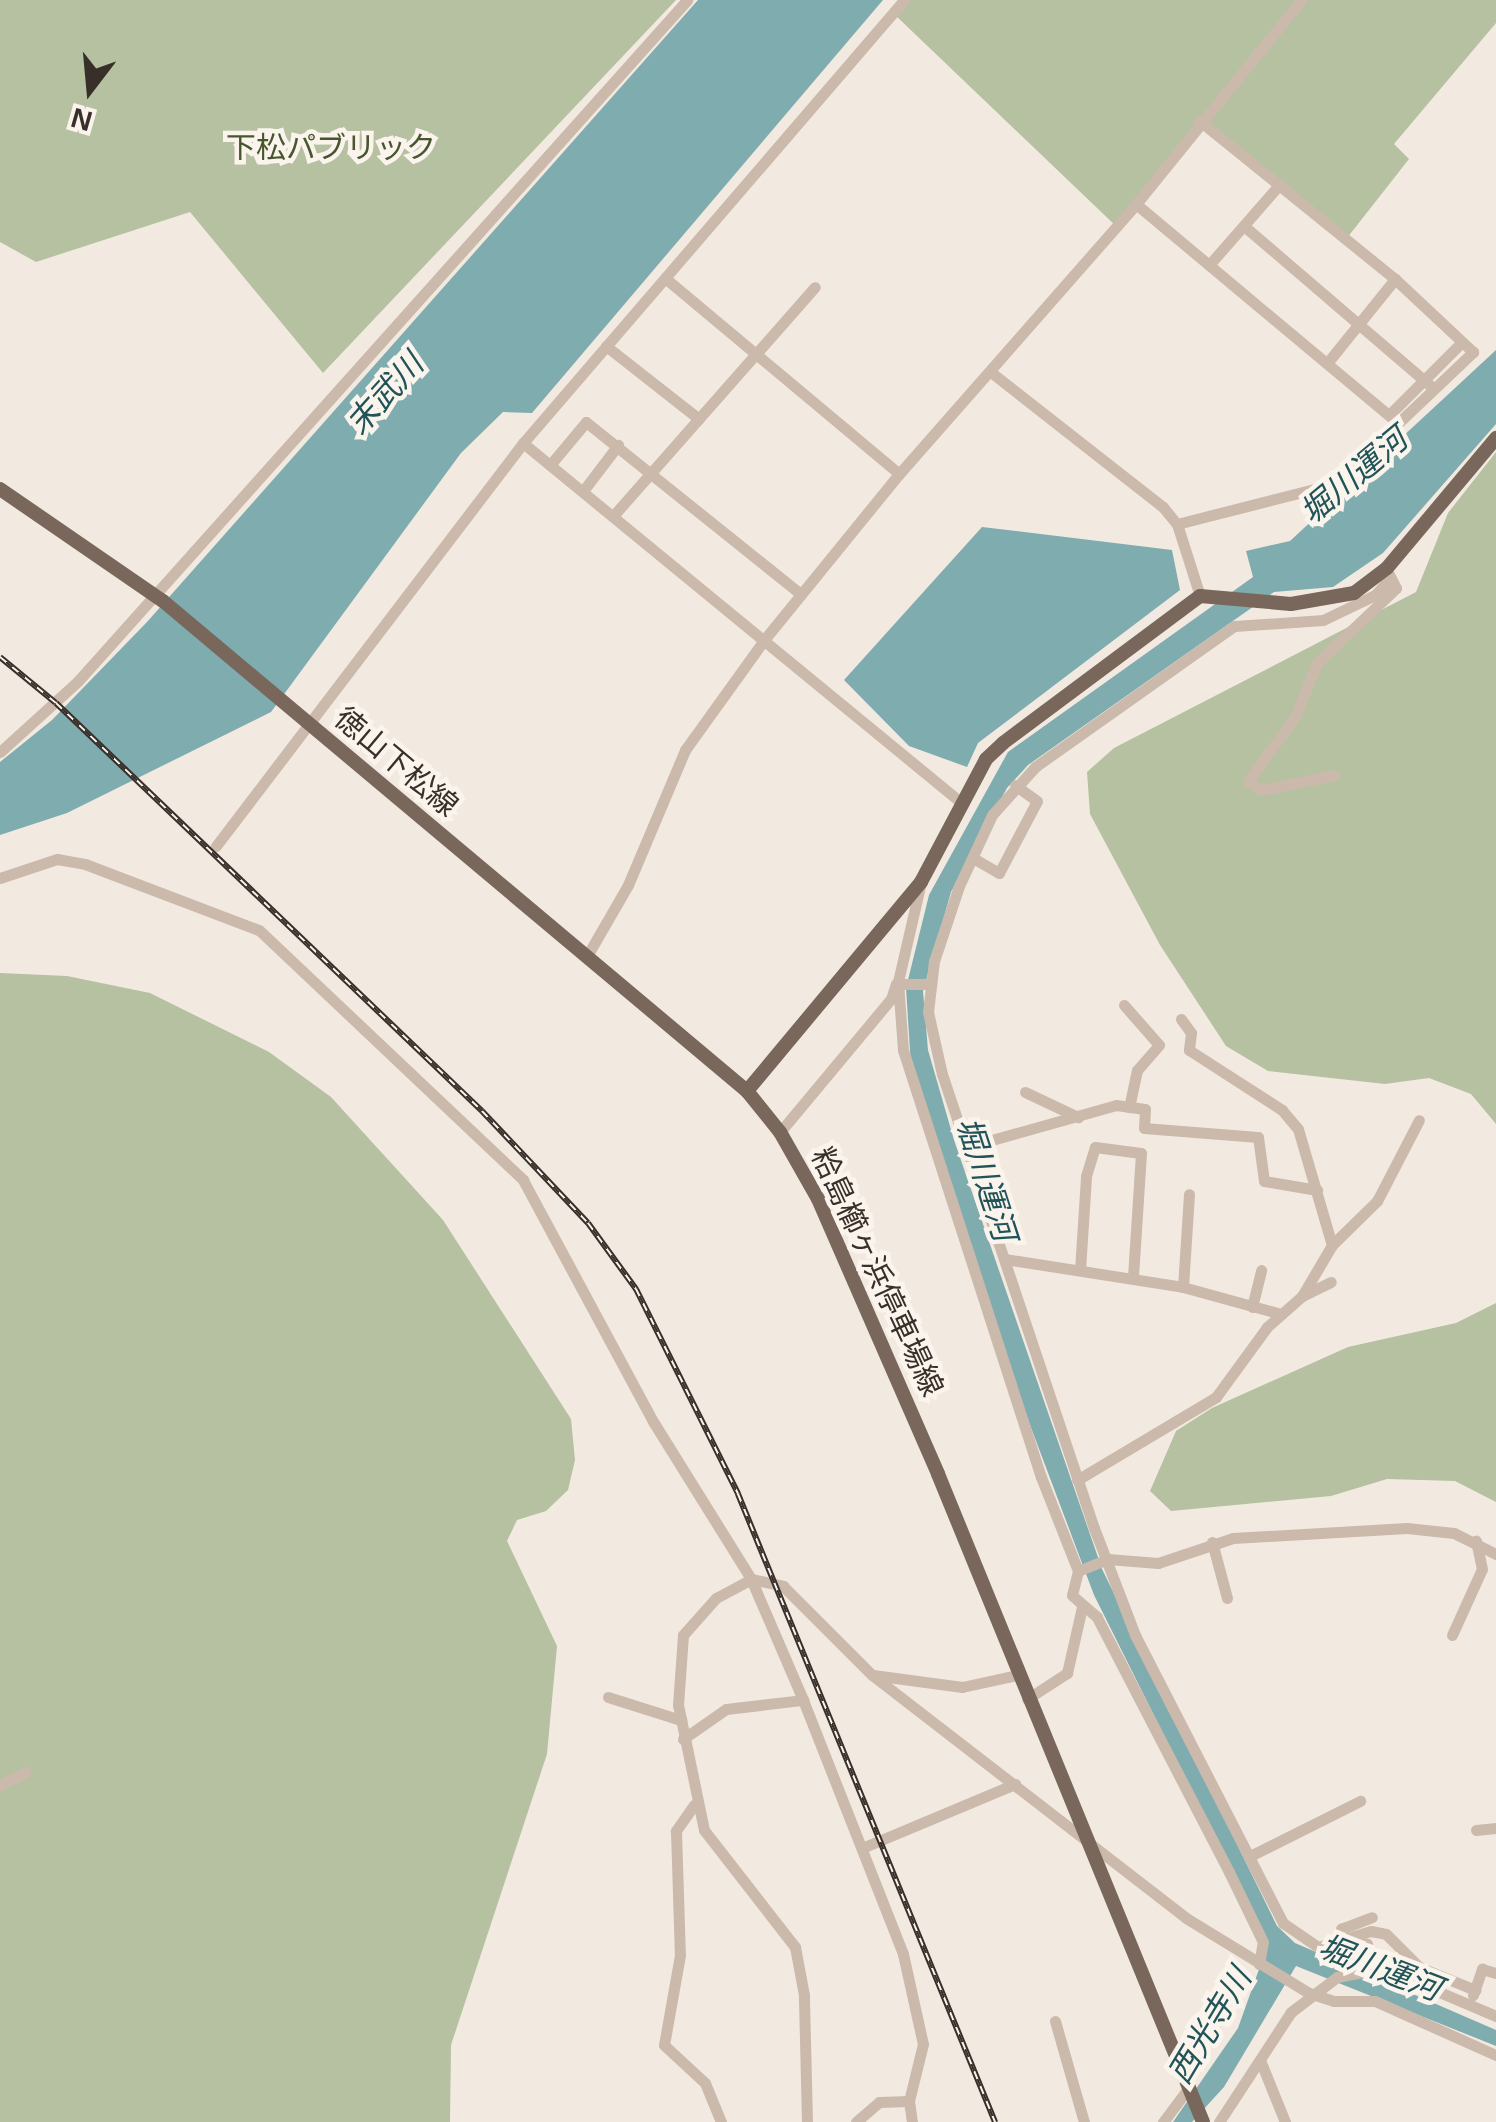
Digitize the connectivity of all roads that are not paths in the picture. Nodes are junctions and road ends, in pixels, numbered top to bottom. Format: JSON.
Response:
{"nodes":[{"id":1,"x":687,"y":0,"type":"edge"},
{"id":2,"x":904,"y":0,"type":"edge"},
{"id":3,"x":1300,"y":0,"type":"edge"},
{"id":4,"x":1199,"y":120,"type":"junction"},
{"id":5,"x":1280,"y":184,"type":"junction"},
{"id":6,"x":1136,"y":204,"type":"junction"},
{"id":7,"x":1244,"y":226,"type":"junction"},
{"id":8,"x":1209,"y":265,"type":"junction"},
{"id":9,"x":665,"y":278,"type":"junction"},
{"id":10,"x":1395,"y":279,"type":"junction"},
{"id":11,"x":816,"y":286,"type":"dead end"},
{"id":12,"x":1359,"y":323,"type":"junction"},
{"id":13,"x":606,"y":346,"type":"junction"},
{"id":14,"x":756,"y":354,"type":"junction"},
{"id":15,"x":1328,"y":362,"type":"junction"},
{"id":16,"x":992,"y":372,"type":"junction"},
{"id":17,"x":1429,"y":384,"type":"junction"},
{"id":18,"x":699,"y":419,"type":"junction"},
{"id":19,"x":1393,"y":419,"type":"junction"},
{"id":20,"x":1496,"y":438,"type":"edge"},
{"id":21,"x":523,"y":444,"type":"junction"},
{"id":22,"x":618,"y":445,"type":"junction"},
{"id":23,"x":550,"y":465,"type":"junction"},
{"id":24,"x":652,"y":473,"type":"junction"},
{"id":25,"x":899,"y":474,"type":"junction"},
{"id":26,"x":0,"y":490,"type":"edge"},
{"id":27,"x":583,"y":492,"type":"junction"},
{"id":28,"x":613,"y":516,"type":"junction"},
{"id":29,"x":1178,"y":524,"type":"junction"},
{"id":30,"x":1388,"y":573,"type":"junction"},
{"id":31,"x":801,"y":594,"type":"junction"},
{"id":32,"x":1206,"y":594,"type":"junction"},
{"id":33,"x":159,"y":598,"type":"junction"},
{"id":34,"x":764,"y":640,"type":"junction"},
{"id":35,"x":311,"y":728,"type":"junction"},
{"id":36,"x":0,"y":752,"type":"edge"},
{"id":37,"x":1334,"y":775,"type":"dead end"},
{"id":38,"x":1015,"y":785,"type":"junction"},
{"id":39,"x":963,"y":804,"type":"junction"},
{"id":40,"x":216,"y":846,"type":"dead end"},
{"id":41,"x":973,"y":858,"type":"junction"},
{"id":42,"x":0,"y":878,"type":"edge"},
{"id":43,"x":921,"y":882,"type":"junction"},
{"id":44,"x":587,"y":956,"type":"junction"},
{"id":45,"x":900,"y":982,"type":"junction"},
{"id":46,"x":928,"y":984,"type":"junction"},
{"id":47,"x":1124,"y":1006,"type":"dead end"},
{"id":48,"x":1180,"y":1019,"type":"dead end"},
{"id":49,"x":747,"y":1091,"type":"junction"},
{"id":50,"x":1025,"y":1092,"type":"dead end"},
{"id":51,"x":1129,"y":1106,"type":"junction"},
{"id":52,"x":1078,"y":1117,"type":"junction"},
{"id":53,"x":1420,"y":1120,"type":"dead end"},
{"id":54,"x":780,"y":1132,"type":"junction"},
{"id":55,"x":968,"y":1148,"type":"junction"},
{"id":56,"x":1317,"y":1190,"type":"junction"},
{"id":57,"x":1189,"y":1194,"type":"dead end"},
{"id":58,"x":1332,"y":1245,"type":"junction"},
{"id":59,"x":1005,"y":1259,"type":"junction"},
{"id":60,"x":1080,"y":1270,"type":"junction"},
{"id":61,"x":1261,"y":1270,"type":"dead end"},
{"id":62,"x":1132,"y":1278,"type":"junction"},
{"id":63,"x":1331,"y":1282,"type":"dead end"},
{"id":64,"x":1183,"y":1288,"type":"junction"},
{"id":65,"x":1302,"y":1296,"type":"junction"},
{"id":66,"x":1252,"y":1307,"type":"junction"},
{"id":67,"x":1281,"y":1314,"type":"junction"},
{"id":68,"x":1077,"y":1480,"type":"junction"},
{"id":69,"x":1212,"y":1542,"type":"junction"},
{"id":70,"x":1476,"y":1542,"type":"junction"},
{"id":71,"x":1496,"y":1554,"type":"edge"},
{"id":72,"x":1106,"y":1560,"type":"junction"},
{"id":73,"x":1080,"y":1570,"type":"junction"},
{"id":74,"x":751,"y":1578,"type":"junction"},
{"id":75,"x":1227,"y":1598,"type":"dead end"},
{"id":76,"x":1082,"y":1607,"type":"junction"},
{"id":77,"x":1452,"y":1635,"type":"dead end"},
{"id":78,"x":872,"y":1675,"type":"junction"},
{"id":79,"x":1017,"y":1675,"type":"junction"},
{"id":80,"x":608,"y":1697,"type":"dead end"},
{"id":81,"x":1027,"y":1699,"type":"junction"},
{"id":82,"x":803,"y":1700,"type":"junction"},
{"id":83,"x":681,"y":1720,"type":"junction"},
{"id":84,"x":684,"y":1739,"type":"junction"},
{"id":85,"x":26,"y":1772,"type":"dead end"},
{"id":86,"x":1015,"y":1784,"type":"junction"},
{"id":87,"x":0,"y":1785,"type":"edge"},
{"id":88,"x":1360,"y":1801,"type":"dead end"},
{"id":89,"x":694,"y":1805,"type":"junction"},
{"id":90,"x":1496,"y":1828,"type":"edge"},
{"id":91,"x":1476,"y":1830,"type":"dead end"},
{"id":92,"x":862,"y":1848,"type":"junction"},
{"id":93,"x":1096,"y":1853,"type":"junction"},
{"id":94,"x":1252,"y":1855,"type":"junction"},
{"id":95,"x":1372,"y":1917,"type":"dead end"},
{"id":96,"x":1337,"y":1942,"type":"junction"},
{"id":97,"x":1259,"y":1964,"type":"junction"},
{"id":98,"x":1372,"y":1971,"type":"junction"},
{"id":99,"x":1496,"y":1974,"type":"edge"},
{"id":100,"x":1475,"y":1990,"type":"junction"},
{"id":101,"x":1308,"y":1993,"type":"junction"},
{"id":102,"x":1470,"y":2004,"type":"junction"},
{"id":103,"x":1496,"y":2016,"type":"edge"},
{"id":104,"x":1055,"y":2021,"type":"dead end"},
{"id":105,"x":1496,"y":2054,"type":"edge"},
{"id":106,"x":1260,"y":2060,"type":"junction"},
{"id":107,"x":1190,"y":2086,"type":"junction"},
{"id":108,"x":909,"y":2101,"type":"junction"},
{"id":109,"x":1203,"y":2121,"type":"edge"},
{"id":110,"x":720,"y":2122,"type":"edge"},
{"id":111,"x":807,"y":2122,"type":"edge"},
{"id":112,"x":856,"y":2122,"type":"edge"},
{"id":113,"x":912,"y":2122,"type":"edge"},
{"id":114,"x":1084,"y":2122,"type":"edge"},
{"id":115,"x":1162,"y":2122,"type":"edge"},
{"id":116,"x":1219,"y":2122,"type":"edge"},
{"id":117,"x":1285,"y":2122,"type":"edge"}],
"edges":[{"from":1,"to":33,"type":"street"},
{"from":2,"to":9,"type":"street"},
{"from":3,"to":4,"type":"street"},
{"from":4,"to":5,"type":"street"},
{"from":4,"to":6,"type":"street"},
{"from":5,"to":7,"type":"street"},
{"from":5,"to":10,"type":"street"},
{"from":6,"to":8,"type":"street"},
{"from":6,"to":16,"type":"street"},
{"from":7,"to":8,"type":"street"},
{"from":7,"to":12,"type":"street"},
{"from":8,"to":15,"type":"street"},
{"from":9,"to":13,"type":"street"},
{"from":9,"to":14,"type":"street"},
{"from":10,"to":12,"type":"street"},
{"from":10,"to":17,"type":"street"},
{"from":11,"to":14,"type":"street"},
{"from":12,"to":15,"type":"street"},
{"from":12,"to":17,"type":"street"},
{"from":13,"to":18,"type":"street"},
{"from":13,"to":21,"type":"street"},
{"from":14,"to":18,"type":"street"},
{"from":14,"to":25,"type":"street"},
{"from":15,"to":19,"type":"street"},
{"from":16,"to":25,"type":"street"},
{"from":16,"to":29,"type":"street"},
{"from":17,"to":19,"type":"street"},
{"from":18,"to":24,"type":"street"},
{"from":19,"to":29,"type":"street"},
{"from":20,"to":30,"type":"main road"},
{"from":21,"to":23,"type":"street"},
{"from":21,"to":35,"type":"street"},
{"from":22,"to":23,"type":"street"},
{"from":22,"to":24,"type":"street"},
{"from":22,"to":27,"type":"street"},
{"from":23,"to":27,"type":"street"},
{"from":24,"to":28,"type":"street"},
{"from":24,"to":31,"type":"street"},
{"from":25,"to":31,"type":"street"},
{"from":26,"to":33,"type":"main road","name":"徳山下松線"},
{"from":27,"to":28,"type":"street"},
{"from":28,"to":34,"type":"street"},
{"from":29,"to":32,"type":"street"},
{"from":30,"to":32,"type":"main road"},
{"from":30,"to":37,"type":"street"},
{"from":30,"to":38,"type":"street"},
{"from":31,"to":34,"type":"street"},
{"from":32,"to":39,"type":"main road"},
{"from":33,"to":35,"type":"main road","name":"徳山下松線"},
{"from":33,"to":36,"type":"street"},
{"from":34,"to":39,"type":"street"},
{"from":34,"to":44,"type":"street"},
{"from":35,"to":40,"type":"street"},
{"from":35,"to":44,"type":"main road","name":"徳山下松線"},
{"from":38,"to":41,"type":"street"},
{"from":38,"to":41,"type":"street"},
{"from":39,"to":43,"type":"main road"},
{"from":41,"to":46,"type":"street"},
{"from":42,"to":74,"type":"street"},
{"from":43,"to":45,"type":"street"},
{"from":43,"to":49,"type":"main road"},
{"from":44,"to":49,"type":"main road","name":"徳山下松線"},
{"from":45,"to":46,"type":"street"},
{"from":45,"to":54,"type":"street"},
{"from":45,"to":73,"type":"street"},
{"from":46,"to":55,"type":"street"},
{"from":47,"to":51,"type":"street"},
{"from":48,"to":56,"type":"street"},
{"from":49,"to":54,"type":"main road","name":"粭島櫛ヶ浜停車場線"},
{"from":50,"to":52,"type":"street"},
{"from":51,"to":52,"type":"street"},
{"from":51,"to":56,"type":"street"},
{"from":52,"to":55,"type":"street"},
{"from":53,"to":58,"type":"street"},
{"from":54,"to":79,"type":"main road","name":"粭島櫛ヶ浜停車場線"},
{"from":55,"to":59,"type":"street"},
{"from":56,"to":58,"type":"street"},
{"from":57,"to":64,"type":"street"},
{"from":58,"to":65,"type":"street"},
{"from":59,"to":60,"type":"street"},
{"from":59,"to":68,"type":"street"},
{"from":60,"to":62,"type":"street"},
{"from":60,"to":62,"type":"street"},
{"from":61,"to":66,"type":"street"},
{"from":62,"to":64,"type":"street"},
{"from":63,"to":65,"type":"street"},
{"from":64,"to":66,"type":"street"},
{"from":65,"to":67,"type":"street"},
{"from":66,"to":67,"type":"street"},
{"from":67,"to":68,"type":"street"},
{"from":68,"to":72,"type":"street"},
{"from":69,"to":70,"type":"street"},
{"from":69,"to":72,"type":"street"},
{"from":69,"to":75,"type":"street"},
{"from":70,"to":71,"type":"street"},
{"from":70,"to":77,"type":"street"},
{"from":72,"to":73,"type":"street"},
{"from":72,"to":94,"type":"street"},
{"from":73,"to":76,"type":"street"},
{"from":74,"to":78,"type":"street"},
{"from":74,"to":82,"type":"street"},
{"from":74,"to":83,"type":"street"},
{"from":76,"to":81,"type":"street"},
{"from":76,"to":97,"type":"street"},
{"from":78,"to":79,"type":"street"},
{"from":78,"to":86,"type":"street"},
{"from":79,"to":81,"type":"main road","name":"粭島櫛ヶ浜停車場線"},
{"from":80,"to":83,"type":"street"},
{"from":81,"to":93,"type":"main road","name":"粭島櫛ヶ浜停車場線"},
{"from":82,"to":84,"type":"street"},
{"from":82,"to":92,"type":"street"},
{"from":83,"to":84,"type":"street"},
{"from":84,"to":89,"type":"street"},
{"from":85,"to":87,"type":"street"},
{"from":86,"to":92,"type":"street"},
{"from":86,"to":93,"type":"street"},
{"from":88,"to":94,"type":"street"},
{"from":89,"to":110,"type":"street"},
{"from":89,"to":111,"type":"street"},
{"from":90,"to":91,"type":"street"},
{"from":92,"to":108,"type":"street"},
{"from":93,"to":97,"type":"street"},
{"from":93,"to":107,"type":"main road","name":"粭島櫛ヶ浜停車場線"},
{"from":94,"to":96,"type":"street"},
{"from":95,"to":96,"type":"street"},
{"from":96,"to":98,"type":"street"},
{"from":96,"to":100,"type":"street"},
{"from":97,"to":101,"type":"street"},
{"from":98,"to":101,"type":"street"},
{"from":98,"to":102,"type":"street"},
{"from":99,"to":100,"type":"street"},
{"from":100,"to":102,"type":"street"},
{"from":101,"to":105,"type":"street"},
{"from":101,"to":106,"type":"street"},
{"from":102,"to":103,"type":"street"},
{"from":104,"to":114,"type":"street"},
{"from":106,"to":116,"type":"street"},
{"from":106,"to":117,"type":"street"},
{"from":107,"to":109,"type":"main road","name":"粭島櫛ヶ浜停車場線"},
{"from":107,"to":115,"type":"street"},
{"from":108,"to":112,"type":"street"},
{"from":108,"to":113,"type":"street"}]}
